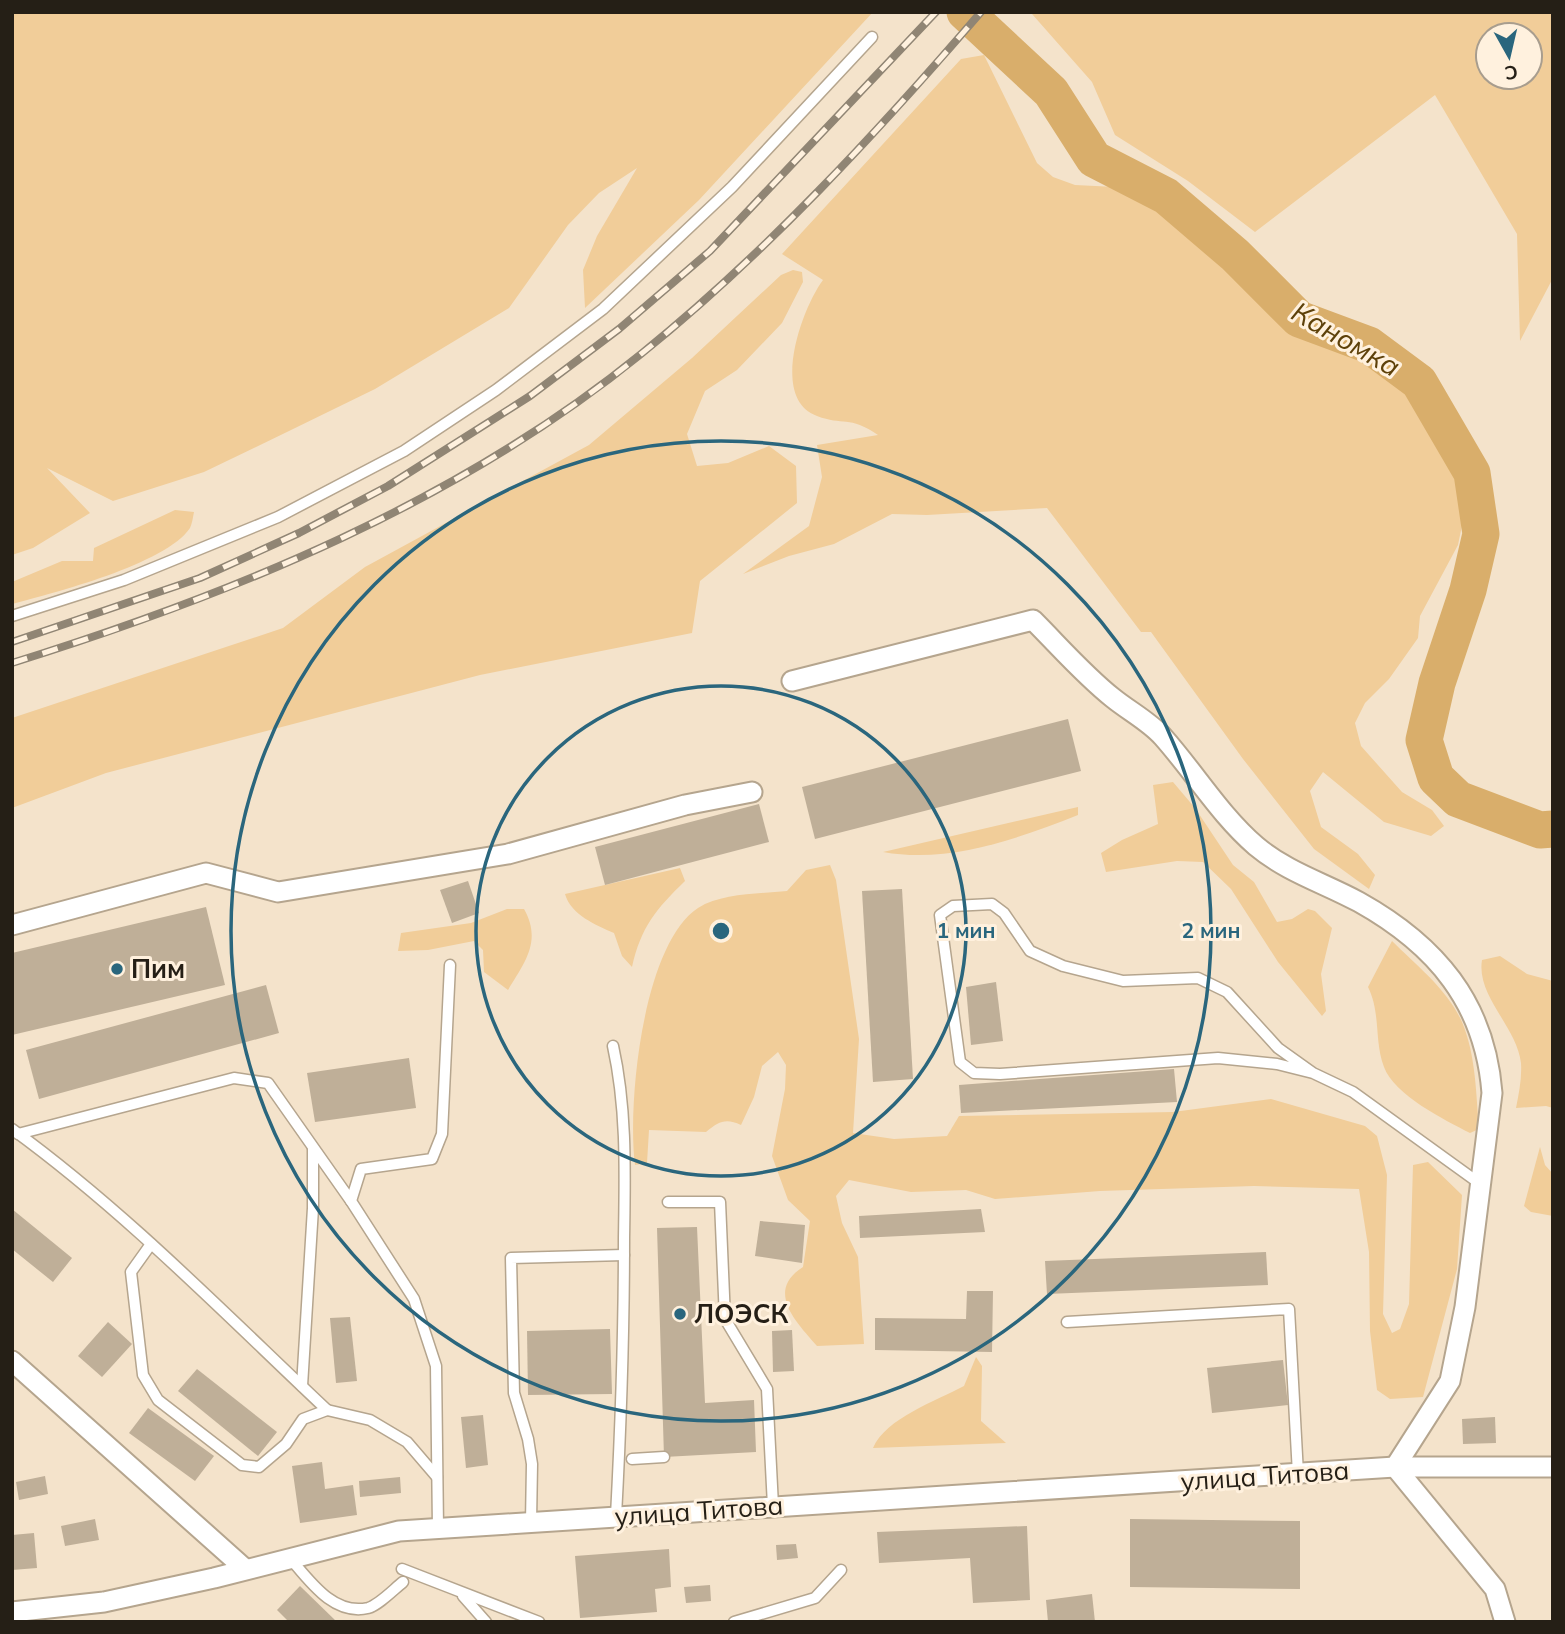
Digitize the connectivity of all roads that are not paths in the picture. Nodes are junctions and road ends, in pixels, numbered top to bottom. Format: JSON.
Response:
{"nodes":[{"id":1,"x":872,"y":37,"type":"dead end"},
{"id":2,"x":12,"y":616,"type":"edge"},
{"id":3,"x":792,"y":681,"type":"dead end"},
{"id":4,"x":752,"y":792,"type":"dead end"},
{"id":5,"x":12,"y":925,"type":"edge"},
{"id":6,"x":450,"y":965,"type":"dead end"},
{"id":7,"x":613,"y":1046,"type":"dead end"},
{"id":8,"x":1313,"y":1073,"type":"junction"},
{"id":9,"x":15,"y":1132,"type":"edge"},
{"id":10,"x":313,"y":1147,"type":"junction"},
{"id":11,"x":1479,"y":1183,"type":"junction"},
{"id":12,"x":351,"y":1201,"type":"junction"},
{"id":13,"x":668,"y":1202,"type":"dead end"},
{"id":14,"x":151,"y":1244,"type":"junction"},
{"id":15,"x":624,"y":1255,"type":"junction"},
{"id":16,"x":1067,"y":1322,"type":"dead end"},
{"id":17,"x":12,"y":1361,"type":"edge"},
{"id":18,"x":302,"y":1386,"type":"junction"},
{"id":19,"x":327,"y":1410,"type":"junction"},
{"id":20,"x":664,"y":1457,"type":"dead end"},
{"id":21,"x":632,"y":1459,"type":"dead end"},
{"id":22,"x":1395,"y":1467,"type":"junction"},
{"id":23,"x":1553,"y":1467,"type":"edge"},
{"id":24,"x":1298,"y":1474,"type":"junction"},
{"id":25,"x":438,"y":1478,"type":"junction"},
{"id":26,"x":774,"y":1506,"type":"junction"},
{"id":27,"x":616,"y":1516,"type":"junction"},
{"id":28,"x":531,"y":1522,"type":"junction"},
{"id":29,"x":438,"y":1528,"type":"junction"},
{"id":30,"x":289,"y":1557,"type":"junction"},
{"id":31,"x":244,"y":1568,"type":"junction"},
{"id":32,"x":402,"y":1569,"type":"dead end"},
{"id":33,"x":841,"y":1570,"type":"dead end"},
{"id":34,"x":403,"y":1582,"type":"dead end"},
{"id":35,"x":460,"y":1593,"type":"junction"},
{"id":36,"x":12,"y":1612,"type":"edge"},
{"id":37,"x":485,"y":1622,"type":"edge"},
{"id":38,"x":539,"y":1622,"type":"edge"},
{"id":39,"x":734,"y":1622,"type":"edge"},
{"id":40,"x":1505,"y":1622,"type":"edge"}],
"edges":[{"from":1,"to":2,"type":"lane"},
{"from":3,"to":11,"type":"street"},
{"from":4,"to":5,"type":"street"},
{"from":6,"to":12,"type":"lane"},
{"from":7,"to":15,"type":"lane"},
{"from":8,"to":8,"type":"lane"},
{"from":8,"to":11,"type":"lane"},
{"from":9,"to":10,"type":"lane"},
{"from":9,"to":14,"type":"lane"},
{"from":10,"to":12,"type":"lane"},
{"from":10,"to":18,"type":"lane"},
{"from":11,"to":22,"type":"street"},
{"from":12,"to":25,"type":"lane"},
{"from":13,"to":26,"type":"lane"},
{"from":14,"to":18,"type":"lane"},
{"from":14,"to":19,"type":"lane"},
{"from":15,"to":27,"type":"lane"},
{"from":15,"to":28,"type":"lane"},
{"from":16,"to":24,"type":"lane"},
{"from":17,"to":31,"type":"street"},
{"from":18,"to":19,"type":"lane"},
{"from":19,"to":25,"type":"lane"},
{"from":20,"to":21,"type":"lane"},
{"from":22,"to":23,"type":"street","name":"улица Титова"},
{"from":22,"to":24,"type":"street","name":"улица Титова"},
{"from":22,"to":40,"type":"street"},
{"from":24,"to":26,"type":"street","name":"улица Титова"},
{"from":25,"to":29,"type":"lane"},
{"from":26,"to":27,"type":"street","name":"улица Титова"},
{"from":27,"to":28,"type":"street","name":"улица Титова"},
{"from":28,"to":29,"type":"street","name":"улица Титова"},
{"from":29,"to":30,"type":"street","name":"улица Титова"},
{"from":30,"to":31,"type":"street","name":"улица Титова"},
{"from":30,"to":34,"type":"lane"},
{"from":31,"to":36,"type":"street","name":"улица Титова"},
{"from":32,"to":35,"type":"lane"},
{"from":33,"to":39,"type":"lane"},
{"from":35,"to":37,"type":"lane"},
{"from":35,"to":38,"type":"lane"}]}
